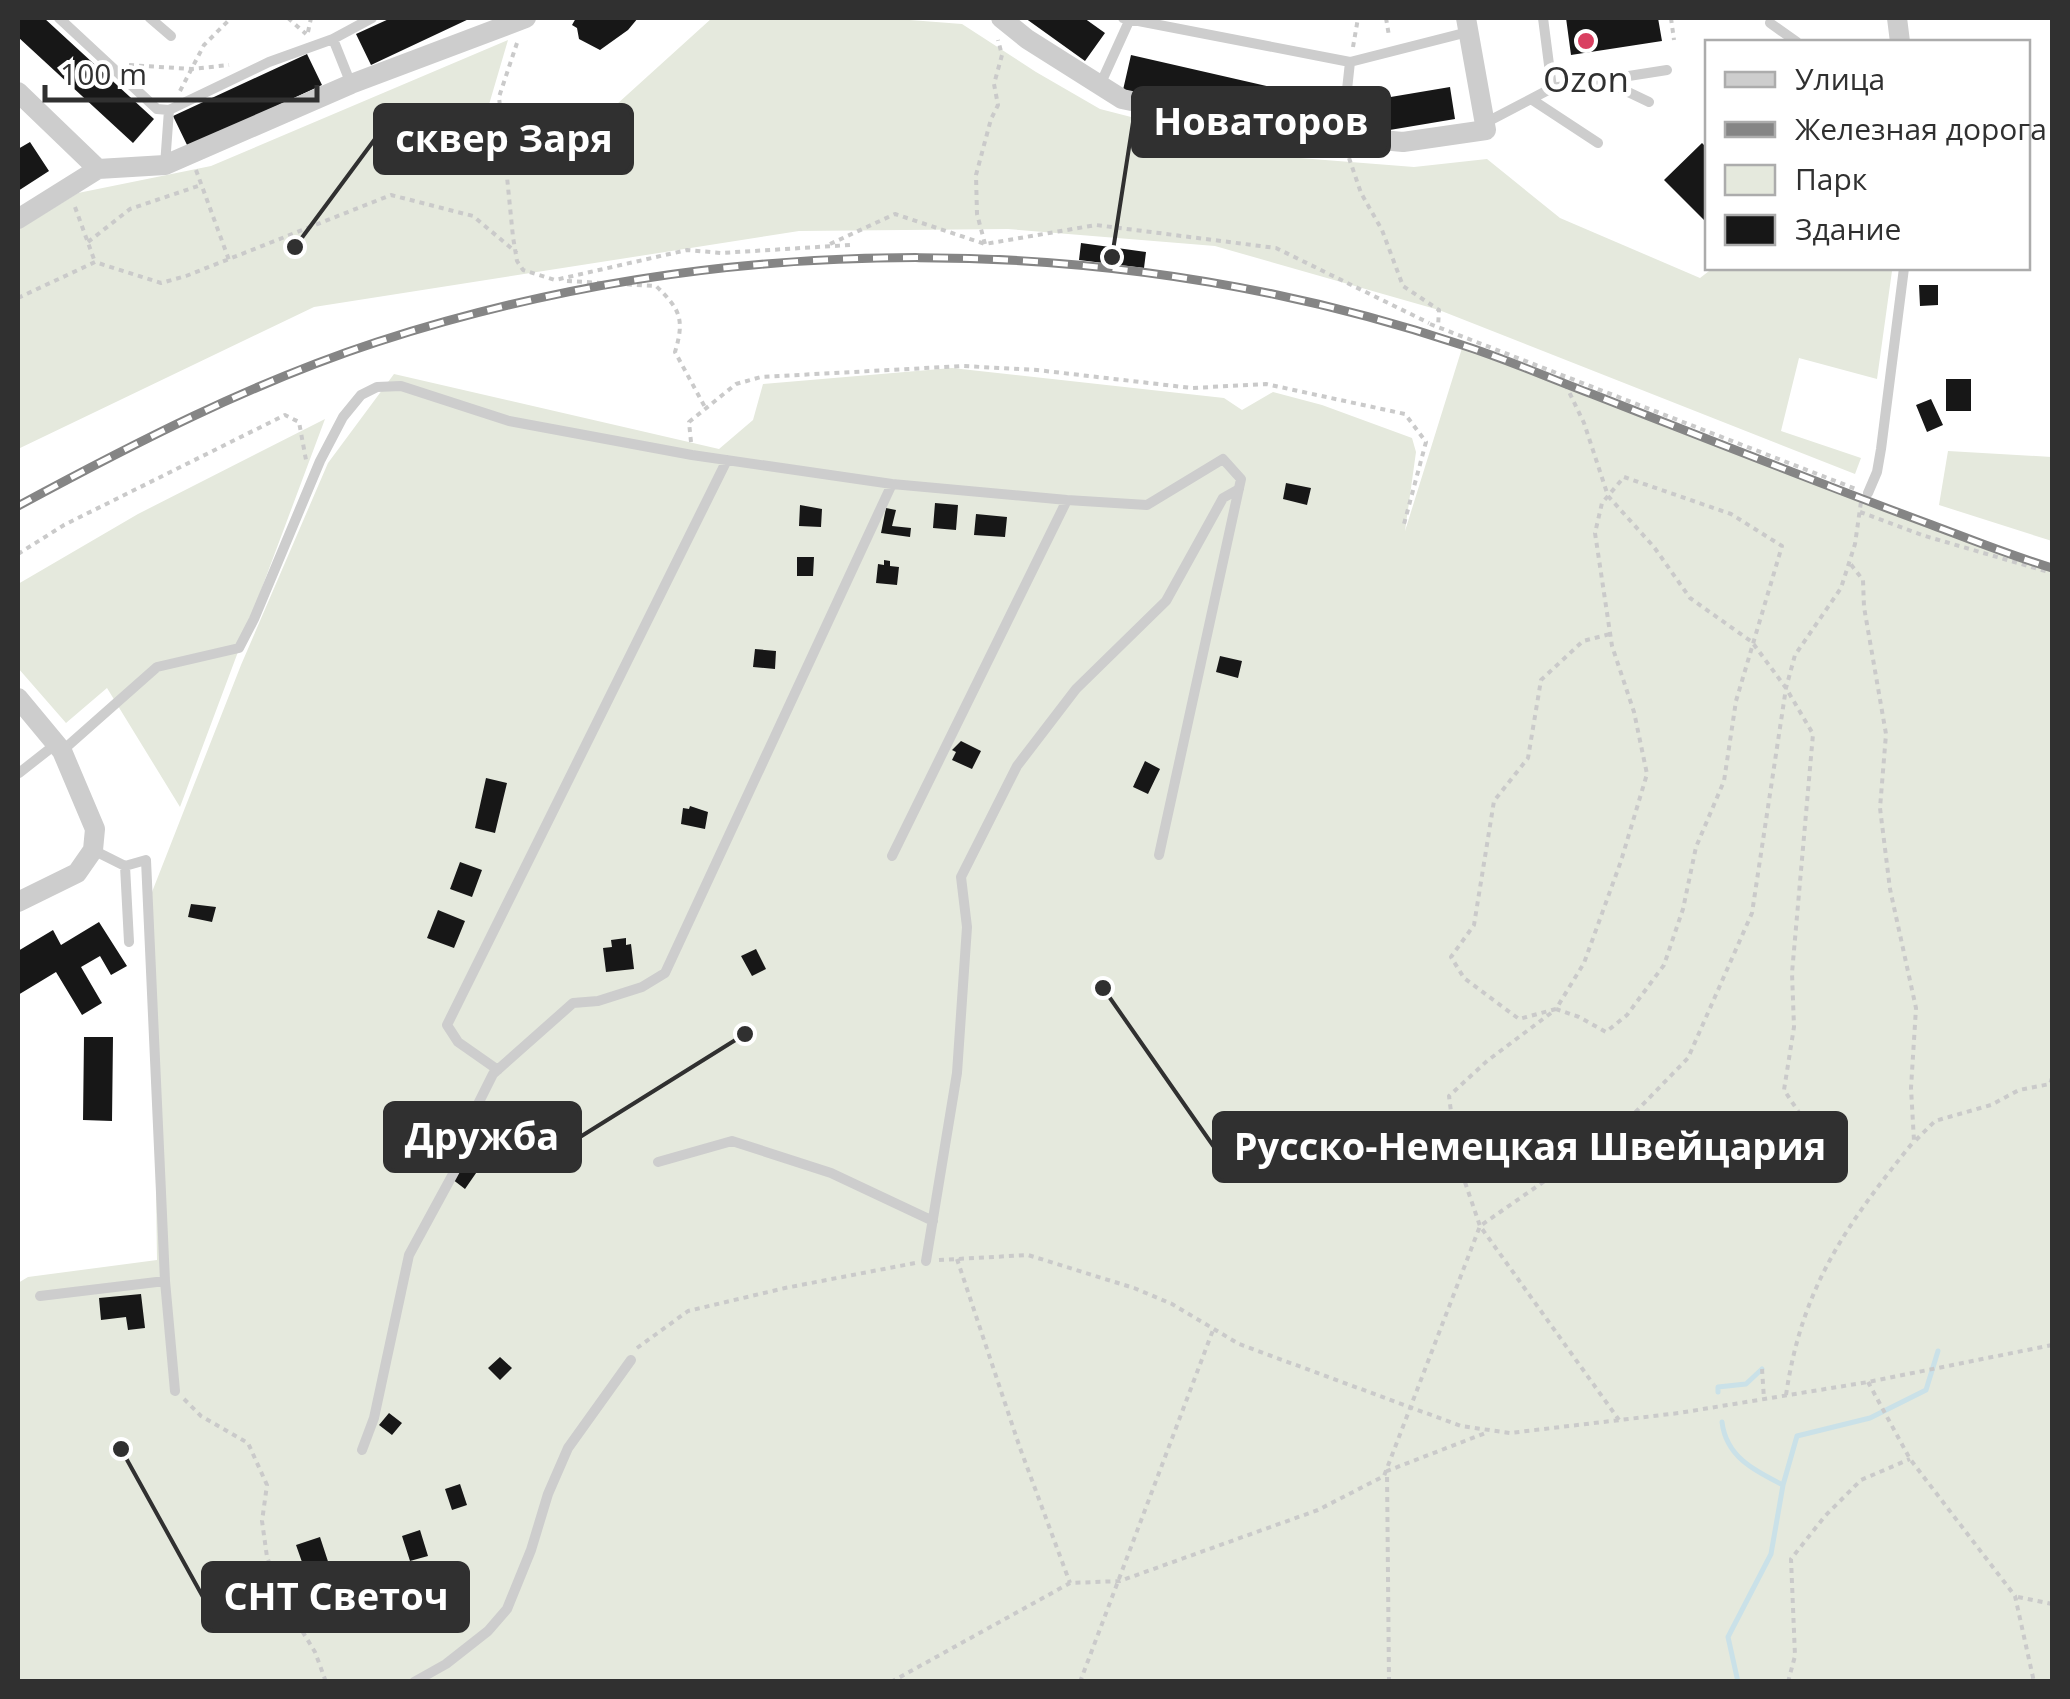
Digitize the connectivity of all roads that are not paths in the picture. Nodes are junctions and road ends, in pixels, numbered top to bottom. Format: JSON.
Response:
{"nodes":[{"id":1,"x":59,"y":18,"type":"edge"},
{"id":2,"x":150,"y":18,"type":"edge"},
{"id":3,"x":372,"y":18,"type":"edge"},
{"id":4,"x":526,"y":18,"type":"edge"},
{"id":5,"x":1126,"y":18,"type":"edge"},
{"id":6,"x":1543,"y":18,"type":"edge"},
{"id":7,"x":1770,"y":23,"type":"dead end"},
{"id":8,"x":1467,"y":24,"type":"edge"},
{"id":9,"x":1000,"y":27,"type":"edge"},
{"id":10,"x":171,"y":36,"type":"dead end"},
{"id":11,"x":334,"y":38,"type":"junction"},
{"id":12,"x":1793,"y":40,"type":"edge"},
{"id":13,"x":1350,"y":62,"type":"junction"},
{"id":14,"x":1667,"y":70,"type":"dead end"},
{"id":15,"x":1602,"y":80,"type":"junction"},
{"id":16,"x":351,"y":84,"type":"junction"},
{"id":17,"x":1100,"y":84,"type":"junction"},
{"id":18,"x":1552,"y":88,"type":"junction"},
{"id":19,"x":18,"y":92,"type":"edge"},
{"id":20,"x":1531,"y":100,"type":"junction"},
{"id":21,"x":1649,"y":102,"type":"dead end"},
{"id":22,"x":170,"y":110,"type":"junction"},
{"id":23,"x":1485,"y":123,"type":"junction"},
{"id":24,"x":1342,"y":136,"type":"junction"},
{"id":25,"x":1598,"y":143,"type":"dead end"},
{"id":26,"x":165,"y":166,"type":"junction"},
{"id":27,"x":98,"y":169,"type":"junction"},
{"id":28,"x":18,"y":219,"type":"edge"},
{"id":29,"x":1904,"y":270,"type":"edge"},
{"id":30,"x":727,"y":460,"type":"junction"},
{"id":31,"x":892,"y":484,"type":"junction"},
{"id":32,"x":1239,"y":489,"type":"junction"},
{"id":33,"x":1868,"y":493,"type":"road end"},
{"id":34,"x":1067,"y":500,"type":"junction"},
{"id":35,"x":18,"y":698,"type":"edge"},
{"id":36,"x":58,"y":748,"type":"junction"},
{"id":37,"x":19,"y":773,"type":"edge"},
{"id":38,"x":93,"y":850,"type":"junction"},
{"id":39,"x":1159,"y":855,"type":"dead end"},
{"id":40,"x":892,"y":856,"type":"dead end"},
{"id":41,"x":125,"y":866,"type":"junction"},
{"id":42,"x":18,"y":902,"type":"edge"},
{"id":43,"x":130,"y":942,"type":"dead end"},
{"id":44,"x":498,"y":1070,"type":"junction"},
{"id":45,"x":658,"y":1162,"type":"dead end"},
{"id":46,"x":933,"y":1221,"type":"junction"},
{"id":47,"x":926,"y":1260,"type":"road end"},
{"id":48,"x":164,"y":1281,"type":"junction"},
{"id":49,"x":40,"y":1296,"type":"dead end"},
{"id":50,"x":631,"y":1360,"type":"road end"},
{"id":51,"x":175,"y":1390,"type":"road end"},
{"id":52,"x":362,"y":1450,"type":"dead end"},
{"id":53,"x":414,"y":1682,"type":"edge"}],
"edges":[{"from":1,"to":22,"type":"lane"},
{"from":2,"to":10,"type":"lane"},
{"from":3,"to":11,"type":"lane"},
{"from":4,"to":16,"type":"street"},
{"from":5,"to":13,"type":"lane"},
{"from":5,"to":17,"type":"lane"},
{"from":6,"to":18,"type":"lane"},
{"from":7,"to":12,"type":"lane"},
{"from":8,"to":13,"type":"lane"},
{"from":8,"to":23,"type":"street"},
{"from":9,"to":17,"type":"street"},
{"from":11,"to":16,"type":"lane"},
{"from":11,"to":22,"type":"lane"},
{"from":13,"to":24,"type":"lane"},
{"from":14,"to":15,"type":"lane"},
{"from":15,"to":18,"type":"lane"},
{"from":15,"to":21,"type":"lane"},
{"from":16,"to":26,"type":"street"},
{"from":17,"to":24,"type":"street"},
{"from":18,"to":20,"type":"lane"},
{"from":19,"to":27,"type":"street"},
{"from":20,"to":23,"type":"lane"},
{"from":20,"to":25,"type":"lane"},
{"from":22,"to":26,"type":"lane"},
{"from":23,"to":24,"type":"street"},
{"from":26,"to":27,"type":"street"},
{"from":27,"to":28,"type":"street"},
{"from":29,"to":33,"type":"lane"},
{"from":30,"to":31,"type":"lane"},
{"from":30,"to":36,"type":"lane"},
{"from":30,"to":44,"type":"lane"},
{"from":31,"to":34,"type":"lane"},
{"from":31,"to":44,"type":"lane"},
{"from":32,"to":34,"type":"lane"},
{"from":32,"to":39,"type":"lane"},
{"from":32,"to":46,"type":"lane"},
{"from":34,"to":40,"type":"lane"},
{"from":35,"to":36,"type":"street"},
{"from":36,"to":37,"type":"lane"},
{"from":36,"to":38,"type":"street"},
{"from":38,"to":41,"type":"lane"},
{"from":38,"to":42,"type":"street"},
{"from":41,"to":43,"type":"lane"},
{"from":41,"to":48,"type":"lane"},
{"from":44,"to":52,"type":"lane"},
{"from":45,"to":46,"type":"lane"},
{"from":46,"to":47,"type":"lane"},
{"from":48,"to":49,"type":"lane"},
{"from":48,"to":51,"type":"lane"},
{"from":50,"to":53,"type":"lane"}]}
